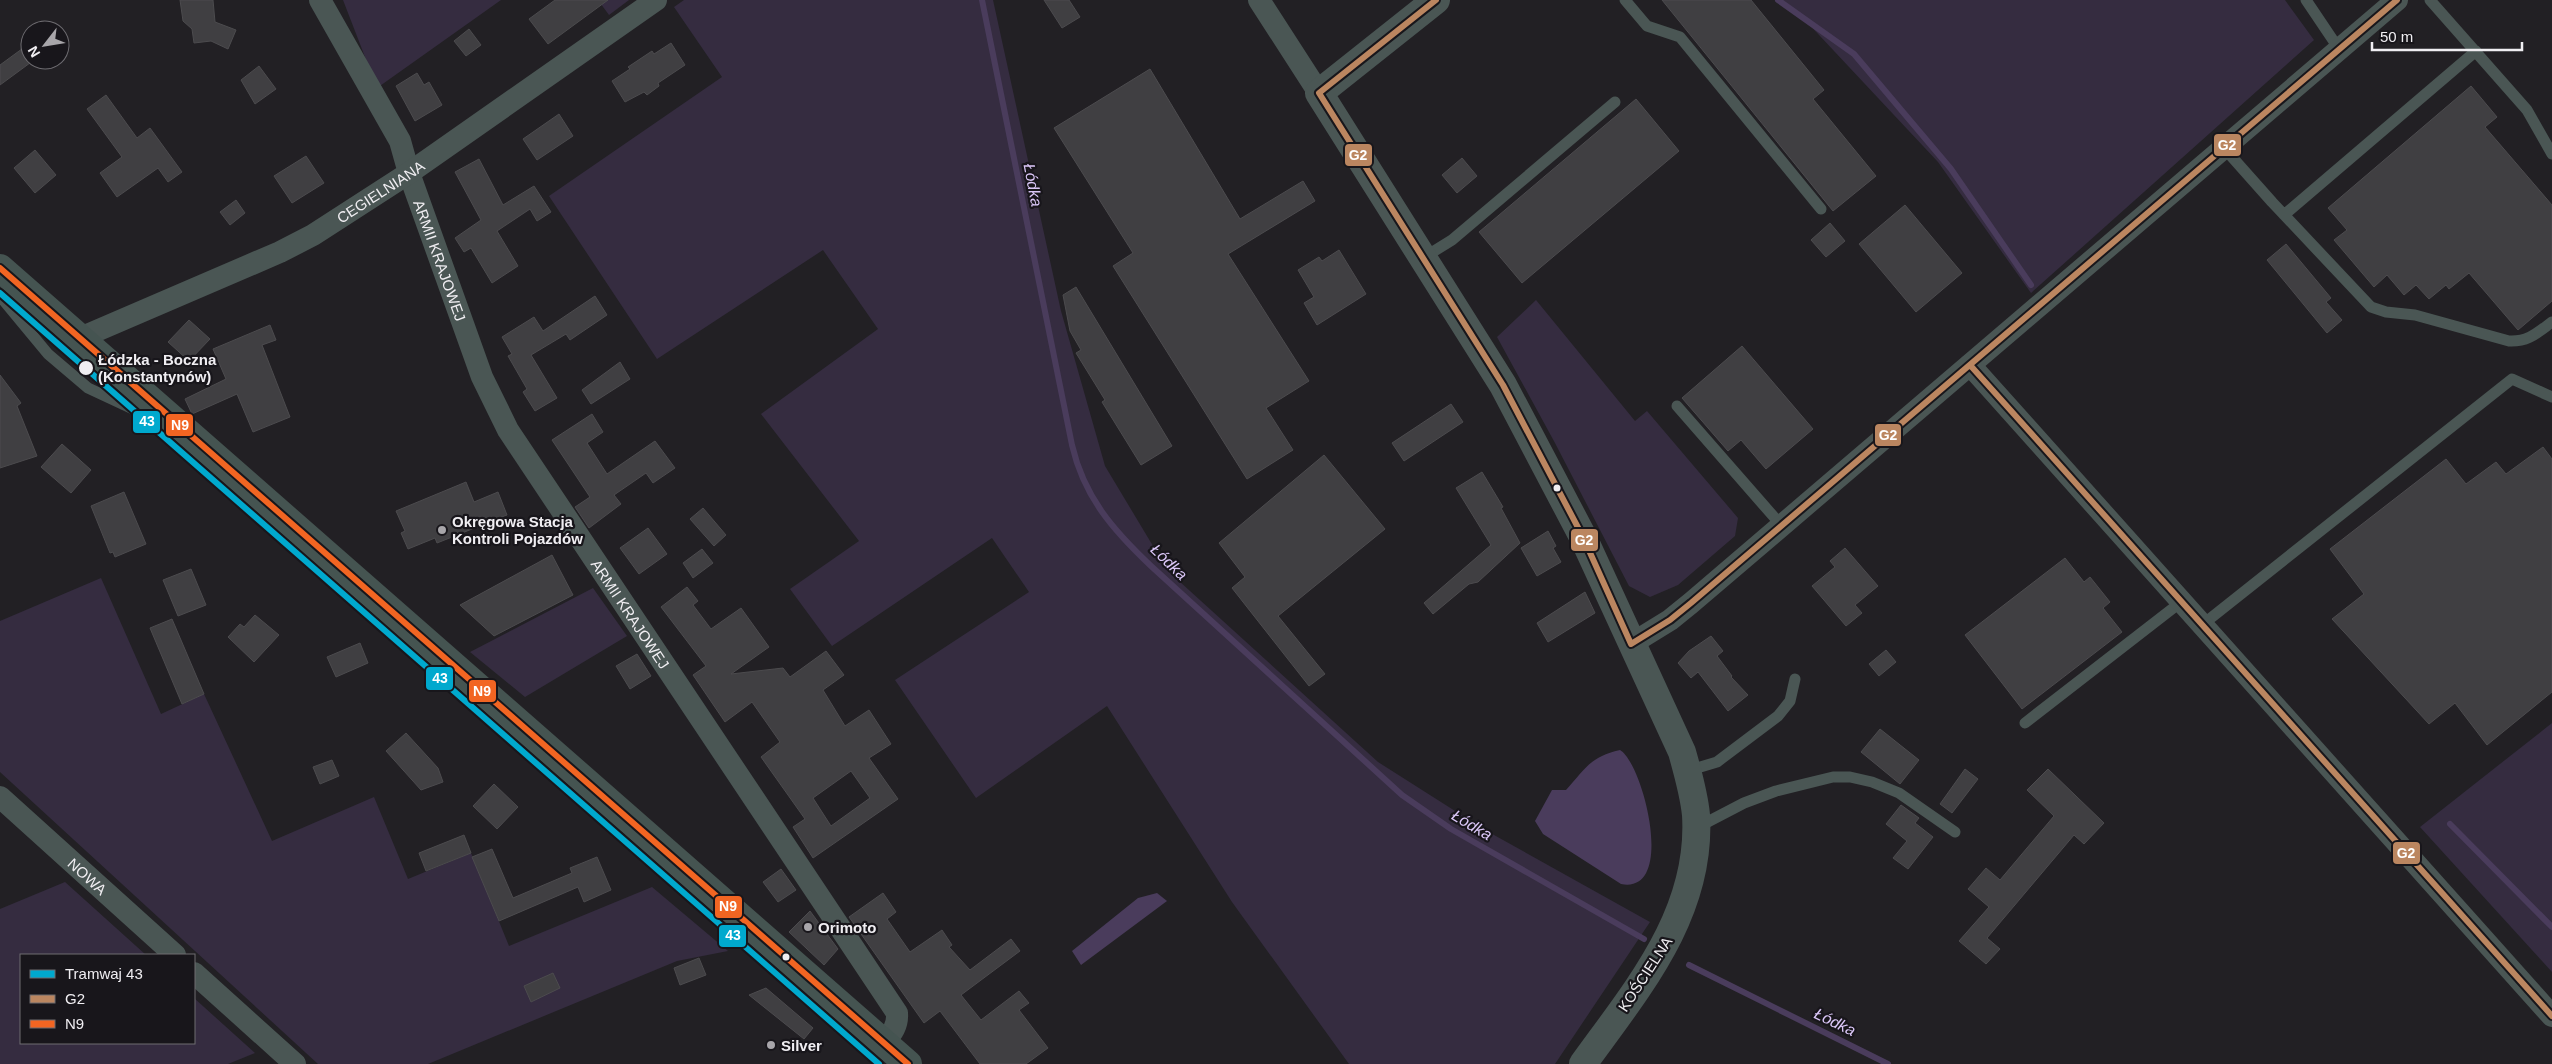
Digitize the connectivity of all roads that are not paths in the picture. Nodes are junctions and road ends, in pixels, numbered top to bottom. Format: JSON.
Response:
{"nodes":[{"id":1,"x":320,"y":0,"type":"edge"},
{"id":2,"x":656,"y":0,"type":"edge"},
{"id":3,"x":1259,"y":0,"type":"edge"},
{"id":4,"x":1436,"y":0,"type":"edge"},
{"id":5,"x":1625,"y":0,"type":"edge"},
{"id":6,"x":2306,"y":0,"type":"edge"},
{"id":7,"x":2397,"y":0,"type":"edge"},
{"id":8,"x":2430,"y":0,"type":"edge"},
{"id":9,"x":2339,"y":49,"type":"junction"},
{"id":10,"x":2476,"y":51,"type":"junction"},
{"id":11,"x":1319,"y":93,"type":"junction"},
{"id":12,"x":1615,"y":102,"type":"dead end"},
{"id":13,"x":2224,"y":148,"type":"junction"},
{"id":14,"x":2552,"y":154,"type":"edge"},
{"id":15,"x":409,"y":173,"type":"junction"},
{"id":16,"x":1821,"y":209,"type":"dead end"},
{"id":17,"x":2284,"y":215,"type":"junction"},
{"id":18,"x":1423,"y":258,"type":"junction"},
{"id":19,"x":0,"y":268,"type":"edge"},
{"id":20,"x":0,"y":296,"type":"edge"},
{"id":21,"x":2552,"y":322,"type":"edge"},
{"id":22,"x":80,"y":338,"type":"junction"},
{"id":23,"x":1970,"y":365,"type":"junction"},
{"id":24,"x":2552,"y":397,"type":"edge"},
{"id":25,"x":1677,"y":406,"type":"dead end"},
{"id":26,"x":193,"y":436,"type":"junction"},
{"id":27,"x":1781,"y":526,"type":"junction"},
{"id":28,"x":2181,"y":602,"type":"junction"},
{"id":29,"x":2202,"y":624,"type":"junction"},
{"id":30,"x":1632,"y":644,"type":"junction"},
{"id":31,"x":1795,"y":680,"type":"dead end"},
{"id":32,"x":2025,"y":723,"type":"dead end"},
{"id":33,"x":1687,"y":771,"type":"junction"},
{"id":34,"x":0,"y":797,"type":"edge"},
{"id":35,"x":1696,"y":828,"type":"junction"},
{"id":36,"x":1955,"y":832,"type":"dead end"},
{"id":37,"x":173,"y":954,"type":"edge"},
{"id":38,"x":195,"y":974,"type":"edge"},
{"id":39,"x":2552,"y":1016,"type":"edge"},
{"id":40,"x":884,"y":1043,"type":"junction"},
{"id":41,"x":295,"y":1064,"type":"edge"},
{"id":42,"x":908,"y":1064,"type":"edge"},
{"id":43,"x":1583,"y":1064,"type":"edge"}],
"edges":[{"from":1,"to":15,"type":"street","name":"ARMII KRAJOWEJ"},
{"from":2,"to":15,"type":"street","name":"CEGIELNIANA"},
{"from":3,"to":11,"type":"street","name":"KOŚCIELNA"},
{"from":4,"to":11,"type":"street"},
{"from":5,"to":16,"type":"lane"},
{"from":6,"to":9,"type":"lane"},
{"from":7,"to":9,"type":"street"},
{"from":8,"to":10,"type":"lane"},
{"from":9,"to":13,"type":"street"},
{"from":10,"to":14,"type":"lane"},
{"from":10,"to":17,"type":"lane"},
{"from":11,"to":18,"type":"street","name":"KOŚCIELNA"},
{"from":12,"to":18,"type":"lane"},
{"from":13,"to":17,"type":"lane"},
{"from":13,"to":23,"type":"street"},
{"from":15,"to":22,"type":"street","name":"CEGIELNIANA"},
{"from":15,"to":40,"type":"street","name":"ARMII KRAJOWEJ"},
{"from":17,"to":21,"type":"lane"},
{"from":18,"to":30,"type":"street","name":"KOŚCIELNA"},
{"from":19,"to":22,"type":"main road"},
{"from":20,"to":26,"type":"lane"},
{"from":22,"to":26,"type":"main road"},
{"from":23,"to":27,"type":"street"},
{"from":23,"to":28,"type":"street"},
{"from":24,"to":29,"type":"lane"},
{"from":25,"to":27,"type":"lane"},
{"from":26,"to":40,"type":"main road"},
{"from":27,"to":30,"type":"street"},
{"from":28,"to":29,"type":"street"},
{"from":28,"to":32,"type":"lane"},
{"from":29,"to":39,"type":"street"},
{"from":30,"to":33,"type":"street","name":"KOŚCIELNA"},
{"from":31,"to":33,"type":"lane"},
{"from":33,"to":35,"type":"street","name":"KOŚCIELNA"},
{"from":34,"to":37,"type":"street","name":"NOWA"},
{"from":35,"to":36,"type":"lane"},
{"from":35,"to":43,"type":"street","name":"KOŚCIELNA"},
{"from":38,"to":41,"type":"street"},
{"from":40,"to":42,"type":"main road"}]}
